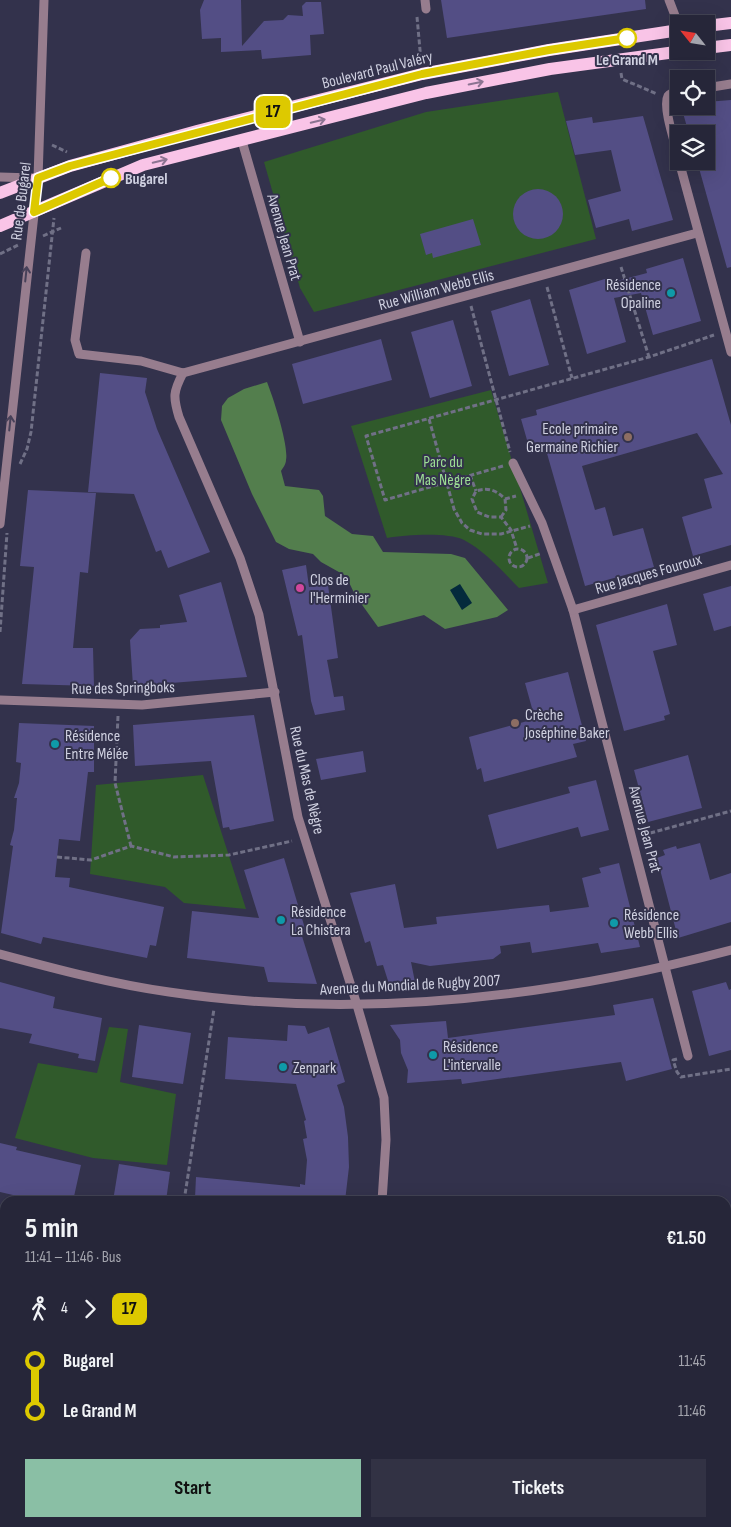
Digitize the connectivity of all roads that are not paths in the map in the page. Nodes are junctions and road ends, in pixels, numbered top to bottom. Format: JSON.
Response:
{"nodes":[{"id":1,"x":44,"y":0,"type":"edge"},
{"id":2,"x":670,"y":0,"type":"edge"},
{"id":3,"x":675,"y":15,"type":"edge"},
{"id":4,"x":729,"y":22,"type":"edge"},
{"id":5,"x":715,"y":24,"type":"edge"},
{"id":6,"x":670,"y":31,"type":"edge"},
{"id":7,"x":731,"y":45,"type":"edge"},
{"id":8,"x":715,"y":47,"type":"edge"},
{"id":9,"x":670,"y":53,"type":"edge"},
{"id":10,"x":731,"y":84,"type":"edge"},
{"id":11,"x":715,"y":87,"type":"edge"},
{"id":12,"x":670,"y":94,"type":"edge"},
{"id":13,"x":670,"y":125,"type":"edge"},
{"id":14,"x":242,"y":141,"type":"junction"},
{"id":15,"x":681,"y":170,"type":"edge"},
{"id":16,"x":0,"y":177,"type":"edge"},
{"id":17,"x":38,"y":178,"type":"junction"},
{"id":18,"x":0,"y":193,"type":"edge"},
{"id":19,"x":34,"y":212,"type":"junction"},
{"id":20,"x":0,"y":226,"type":"edge"},
{"id":21,"x":697,"y":233,"type":"junction"},
{"id":22,"x":86,"y":253,"type":"dead end"},
{"id":23,"x":300,"y":342,"type":"junction"},
{"id":24,"x":731,"y":352,"type":"edge"},
{"id":25,"x":183,"y":373,"type":"junction"},
{"id":26,"x":513,"y":463,"type":"road end"},
{"id":27,"x":4,"y":525,"type":"edge"},
{"id":28,"x":731,"y":565,"type":"edge"},
{"id":29,"x":573,"y":610,"type":"junction"},
{"id":30,"x":275,"y":692,"type":"junction"},
{"id":31,"x":0,"y":700,"type":"edge"},
{"id":32,"x":731,"y":950,"type":"edge"},
{"id":33,"x":0,"y":954,"type":"edge"},
{"id":34,"x":667,"y":967,"type":"junction"},
{"id":35,"x":357,"y":1004,"type":"junction"},
{"id":36,"x":688,"y":1056,"type":"road end"},
{"id":37,"x":382,"y":1196,"type":"edge"}],
"edges":[{"from":1,"to":17,"type":"street","name":"Rue de Bugarel"},
{"from":2,"to":3,"type":"street"},
{"from":4,"to":5,"type":"main road"},
{"from":6,"to":17,"type":"main road","name":"Boulevard Paul Valéry"},
{"from":7,"to":8,"type":"main road"},
{"from":14,"to":9,"type":"main road","one_way":true},
{"from":10,"to":11,"type":"street"},
{"from":12,"to":13,"type":"street"},
{"from":19,"to":14,"type":"main road","one_way":true},
{"from":14,"to":23,"type":"street","name":"Avenue Jean Prat"},
{"from":15,"to":21,"type":"street"},
{"from":16,"to":17,"type":"street","name":"Boulevard Paul Valéry"},
{"from":17,"to":18,"type":"main road"},
{"from":17,"to":19,"type":"street","name":"Rue de Bugarel"},
{"from":19,"to":20,"type":"main road"},
{"from":27,"to":19,"type":"street","name":"Rue de Bugarel","one_way":true},
{"from":21,"to":23,"type":"street","name":"Rue William Webb Ellis"},
{"from":21,"to":24,"type":"street"},
{"from":22,"to":25,"type":"street"},
{"from":23,"to":25,"type":"street","name":"Rue William Webb Ellis"},
{"from":25,"to":30,"type":"street","name":"Rue du Mas de Nègre"},
{"from":26,"to":29,"type":"street","name":"Avenue Jean Prat"},
{"from":28,"to":29,"type":"street","name":"Rue Jacques Fouroux"},
{"from":29,"to":34,"type":"street","name":"Avenue Jean Prat"},
{"from":30,"to":31,"type":"street","name":"Rue des Springboks"},
{"from":30,"to":35,"type":"street","name":"Rue du Mas de Nègre"},
{"from":32,"to":34,"type":"street","name":"Avenue du Mondial de Rugby 2007"},
{"from":33,"to":35,"type":"street","name":"Avenue du Mondial de Rugby 2007"},
{"from":34,"to":35,"type":"street","name":"Avenue du Mondial de Rugby 2007"},
{"from":34,"to":36,"type":"street","name":"Avenue Jean Prat"},
{"from":35,"to":37,"type":"street","name":"Rue du Mas de Nègre"}]}
